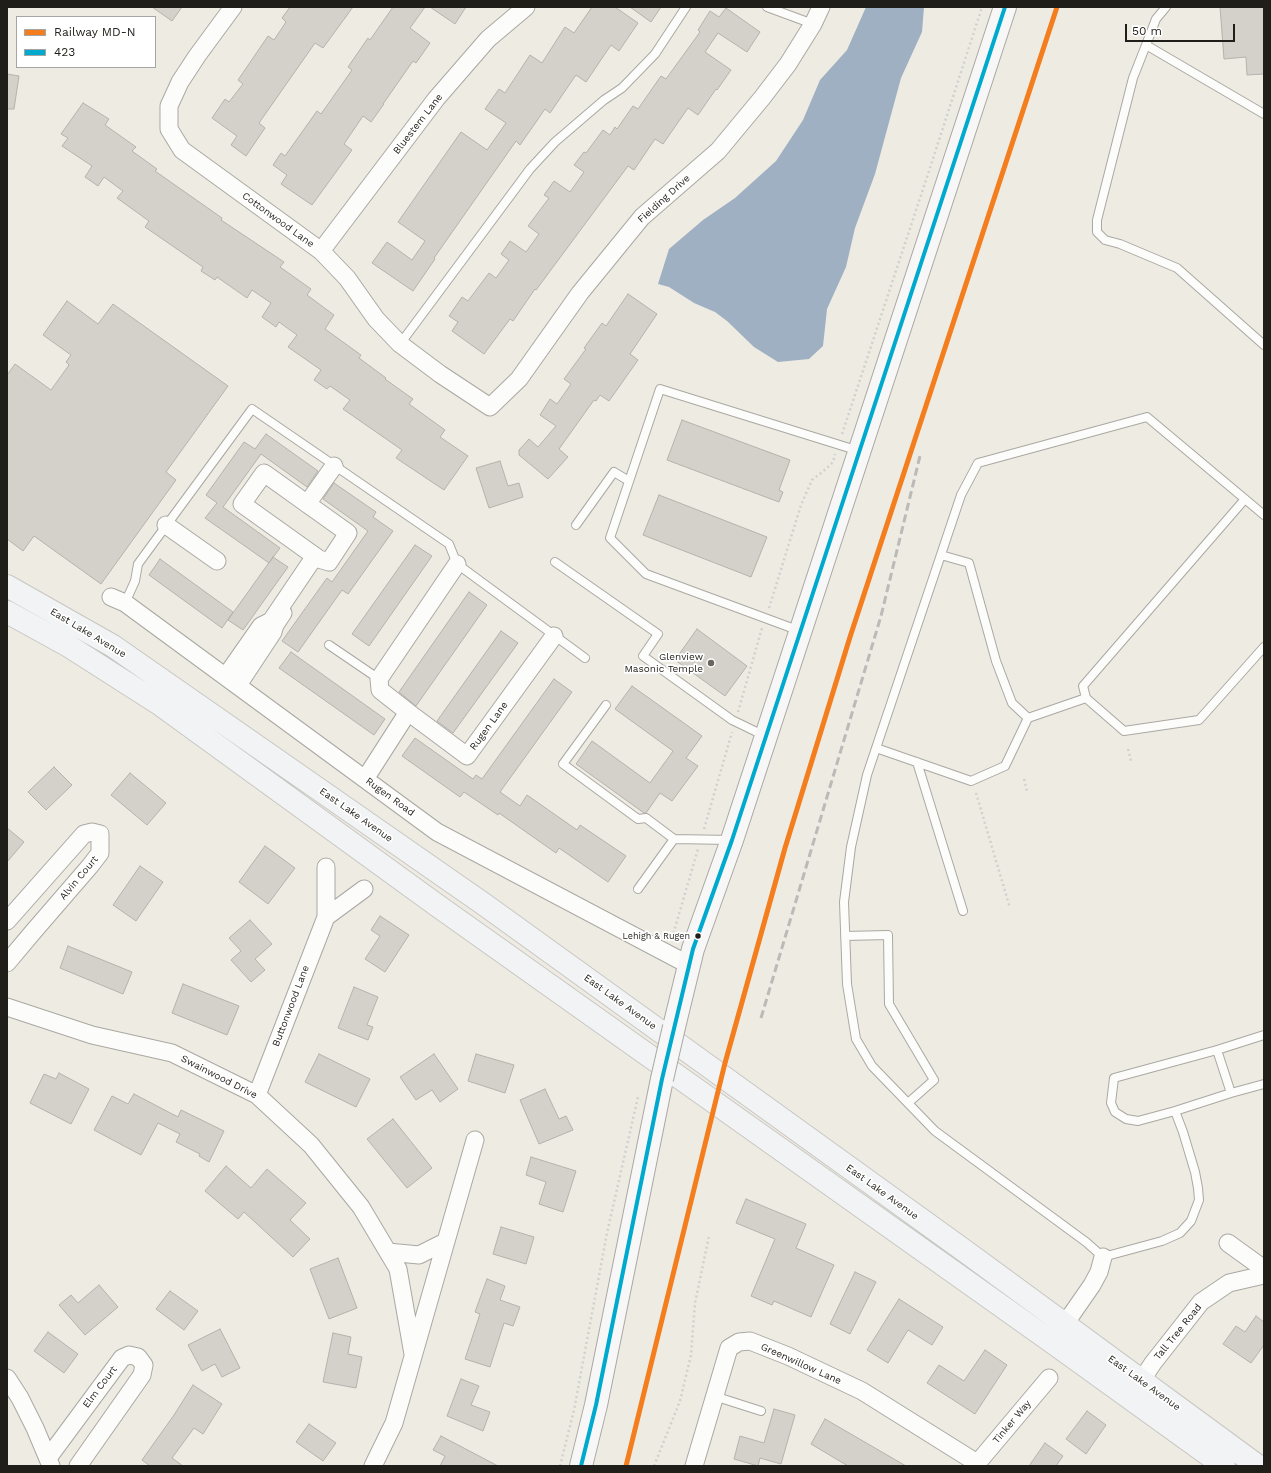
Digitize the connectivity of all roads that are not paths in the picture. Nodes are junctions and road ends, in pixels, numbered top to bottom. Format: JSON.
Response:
{"nodes":[{"id":1,"x":233,"y":7,"type":"edge"},
{"id":2,"x":526,"y":7,"type":"edge"},
{"id":3,"x":686,"y":7,"type":"edge"},
{"id":4,"x":767,"y":7,"type":"edge"},
{"id":5,"x":821,"y":7,"type":"edge"},
{"id":6,"x":1005,"y":7,"type":"edge"},
{"id":7,"x":1166,"y":7,"type":"edge"},
{"id":8,"x":813,"y":24,"type":"junction"},
{"id":9,"x":1146,"y":45,"type":"junction"},
{"id":10,"x":1264,"y":114,"type":"edge"},
{"id":11,"x":321,"y":251,"type":"junction"},
{"id":12,"x":400,"y":344,"type":"junction"},
{"id":13,"x":1264,"y":345,"type":"edge"},
{"id":14,"x":490,"y":407,"type":"joint"},
{"id":15,"x":859,"y":451,"type":"junction"},
{"id":16,"x":334,"y":466,"type":"junction"},
{"id":17,"x":629,"y":481,"type":"junction"},
{"id":18,"x":1245,"y":499,"type":"junction"},
{"id":19,"x":307,"y":504,"type":"junction"},
{"id":20,"x":1264,"y":515,"type":"edge"},
{"id":21,"x":166,"y":525,"type":"junction"},
{"id":22,"x":576,"y":525,"type":"dead end"},
{"id":23,"x":941,"y":555,"type":"junction"},
{"id":24,"x":317,"y":558,"type":"junction"},
{"id":25,"x":217,"y":561,"type":"dead end"},
{"id":26,"x":555,"y":562,"type":"dead end"},
{"id":27,"x":457,"y":564,"type":"junction"},
{"id":28,"x":7,"y":586,"type":"edge"},
{"id":29,"x":118,"y":600,"type":"joint"},
{"id":30,"x":7,"y":612,"type":"edge"},
{"id":31,"x":800,"y":631,"type":"junction"},
{"id":32,"x":554,"y":636,"type":"junction"},
{"id":33,"x":329,"y":645,"type":"dead end"},
{"id":34,"x":1264,"y":647,"type":"edge"},
{"id":35,"x":585,"y":658,"type":"dead end"},
{"id":36,"x":379,"y":679,"type":"junction"},
{"id":37,"x":232,"y":680,"type":"junction"},
{"id":38,"x":1086,"y":698,"type":"junction"},
{"id":39,"x":606,"y":705,"type":"dead end"},
{"id":40,"x":408,"y":712,"type":"junction"},
{"id":41,"x":1028,"y":718,"type":"junction"},
{"id":42,"x":766,"y":736,"type":"junction"},
{"id":43,"x":876,"y":748,"type":"junction"},
{"id":44,"x":917,"y":762,"type":"junction"},
{"id":45,"x":365,"y":779,"type":"junction"},
{"id":46,"x":674,"y":839,"type":"junction"},
{"id":47,"x":732,"y":840,"type":"junction"},
{"id":48,"x":326,"y":867,"type":"dead end"},
{"id":49,"x":364,"y":889,"type":"dead end"},
{"id":50,"x":638,"y":889,"type":"dead end"},
{"id":51,"x":963,"y":911,"type":"dead end"},
{"id":52,"x":326,"y":917,"type":"junction"},
{"id":53,"x":7,"y":921,"type":"edge"},
{"id":54,"x":845,"y":936,"type":"junction"},
{"id":55,"x":7,"y":963,"type":"edge"},
{"id":56,"x":689,"y":965,"type":"junction"},
{"id":57,"x":7,"y":1007,"type":"edge"},
{"id":58,"x":1264,"y":1035,"type":"edge"},
{"id":59,"x":1217,"y":1050,"type":"junction"},
{"id":60,"x":1264,"y":1084,"type":"edge"},
{"id":61,"x":1231,"y":1093,"type":"junction"},
{"id":62,"x":257,"y":1095,"type":"junction"},
{"id":63,"x":908,"y":1103,"type":"junction"},
{"id":64,"x":1175,"y":1111,"type":"junction"},
{"id":65,"x":475,"y":1140,"type":"dead end"},
{"id":66,"x":445,"y":1242,"type":"junction"},
{"id":67,"x":1228,"y":1243,"type":"dead end"},
{"id":68,"x":388,"y":1252,"type":"junction"},
{"id":69,"x":1103,"y":1257,"type":"junction"},
{"id":70,"x":1264,"y":1269,"type":"edge"},
{"id":71,"x":1264,"y":1275,"type":"edge"},
{"id":72,"x":1064,"y":1324,"type":"junction"},
{"id":73,"x":1052,"y":1342,"type":"junction"},
{"id":74,"x":413,"y":1354,"type":"junction"},
{"id":75,"x":7,"y":1378,"type":"edge"},
{"id":76,"x":1049,"y":1378,"type":"dead end"},
{"id":77,"x":1135,"y":1390,"type":"junction"},
{"id":78,"x":714,"y":1396,"type":"junction"},
{"id":79,"x":761,"y":1410,"type":"dead end"},
{"id":80,"x":49,"y":1462,"type":"edge"},
{"id":81,"x":976,"y":1464,"type":"edge"},
{"id":82,"x":78,"y":1466,"type":"edge"},
{"id":83,"x":373,"y":1466,"type":"edge"},
{"id":84,"x":581,"y":1466,"type":"edge"},
{"id":85,"x":694,"y":1466,"type":"edge"},
{"id":86,"x":1224,"y":1466,"type":"edge"},
{"id":87,"x":1258,"y":1466,"type":"edge"}],
"edges":[{"from":1,"to":11,"type":"street","name":"Cottonwood Lane"},
{"from":2,"to":11,"type":"street","name":"Bluestem Lane"},
{"from":3,"to":12,"type":"lane"},
{"from":4,"to":8,"type":"lane"},
{"from":5,"to":8,"type":"street","name":"Fielding Drive"},
{"from":6,"to":15,"type":"street"},
{"from":7,"to":9,"type":"lane"},
{"from":8,"to":14,"type":"street","name":"Fielding Drive"},
{"from":9,"to":10,"type":"lane"},
{"from":9,"to":13,"type":"lane"},
{"from":11,"to":12,"type":"street","name":"Cottonwood Lane"},
{"from":12,"to":14,"type":"street","name":"Cottonwood Lane"},
{"from":15,"to":17,"type":"lane"},
{"from":15,"to":31,"type":"street"},
{"from":16,"to":19,"type":"street"},
{"from":16,"to":21,"type":"lane"},
{"from":16,"to":27,"type":"lane"},
{"from":17,"to":22,"type":"lane"},
{"from":17,"to":31,"type":"lane"},
{"from":18,"to":20,"type":"lane"},
{"from":18,"to":23,"type":"lane"},
{"from":18,"to":38,"type":"lane"},
{"from":19,"to":24,"type":"street"},
{"from":19,"to":24,"type":"street"},
{"from":21,"to":25,"type":"street"},
{"from":21,"to":29,"type":"lane"},
{"from":23,"to":41,"type":"lane"},
{"from":23,"to":43,"type":"lane"},
{"from":24,"to":37,"type":"street"},
{"from":26,"to":42,"type":"lane"},
{"from":27,"to":32,"type":"lane"},
{"from":27,"to":36,"type":"street"},
{"from":28,"to":72,"type":"main road","name":"East Lake Avenue"},
{"from":29,"to":37,"type":"street","name":"Rugen Road"},
{"from":30,"to":73,"type":"main road","name":"East Lake Avenue"},
{"from":31,"to":42,"type":"street"},
{"from":32,"to":35,"type":"lane"},
{"from":32,"to":40,"type":"street","name":"Rugen Lane"},
{"from":33,"to":36,"type":"lane"},
{"from":34,"to":38,"type":"lane"},
{"from":36,"to":40,"type":"street","name":"Rugen Lane"},
{"from":37,"to":45,"type":"street","name":"Rugen Road"},
{"from":38,"to":41,"type":"lane"},
{"from":39,"to":46,"type":"lane"},
{"from":40,"to":45,"type":"street"},
{"from":41,"to":44,"type":"lane"},
{"from":42,"to":47,"type":"street"},
{"from":43,"to":44,"type":"lane"},
{"from":43,"to":54,"type":"lane"},
{"from":44,"to":51,"type":"lane"},
{"from":45,"to":56,"type":"street","name":"Rugen Road"},
{"from":46,"to":47,"type":"lane"},
{"from":46,"to":50,"type":"lane"},
{"from":47,"to":56,"type":"street"},
{"from":48,"to":52,"type":"street","name":"Buttonwood Lane"},
{"from":49,"to":52,"type":"street"},
{"from":52,"to":62,"type":"street","name":"Buttonwood Lane"},
{"from":53,"to":55,"type":"street","name":"Alvin Court"},
{"from":54,"to":63,"type":"lane"},
{"from":54,"to":63,"type":"lane"},
{"from":56,"to":84,"type":"street","bridge":true},
{"from":57,"to":62,"type":"street","name":"Swainwood Drive"},
{"from":58,"to":59,"type":"lane"},
{"from":59,"to":61,"type":"lane"},
{"from":59,"to":64,"type":"lane"},
{"from":60,"to":61,"type":"lane"},
{"from":61,"to":64,"type":"lane"},
{"from":62,"to":68,"type":"street","name":"Swainwood Drive"},
{"from":63,"to":69,"type":"lane"},
{"from":64,"to":69,"type":"lane"},
{"from":65,"to":66,"type":"street","name":"Swainwood Drive"},
{"from":66,"to":68,"type":"street"},
{"from":66,"to":74,"type":"street","name":"Swainwood Drive"},
{"from":67,"to":70,"type":"street"},
{"from":68,"to":74,"type":"street","name":"Swainwood Drive"},
{"from":69,"to":72,"type":"street"},
{"from":71,"to":77,"type":"street","name":"Tall Tree Road"},
{"from":72,"to":73,"type":"street"},
{"from":72,"to":77,"type":"main road","name":"East Lake Avenue"},
{"from":73,"to":77,"type":"main road","name":"East Lake Avenue"},
{"from":74,"to":83,"type":"street","name":"Swainwood Drive"},
{"from":75,"to":80,"type":"street"},
{"from":76,"to":81,"type":"street","name":"Tinker Way"},
{"from":77,"to":86,"type":"main road","name":"East Lake Avenue"},
{"from":77,"to":87,"type":"main road","name":"East Lake Avenue"},
{"from":78,"to":79,"type":"lane"},
{"from":78,"to":81,"type":"street","name":"Greenwillow Lane"},
{"from":78,"to":85,"type":"street","name":"Greenwillow Lane"},
{"from":80,"to":82,"type":"street","name":"Elm Court"}]}
